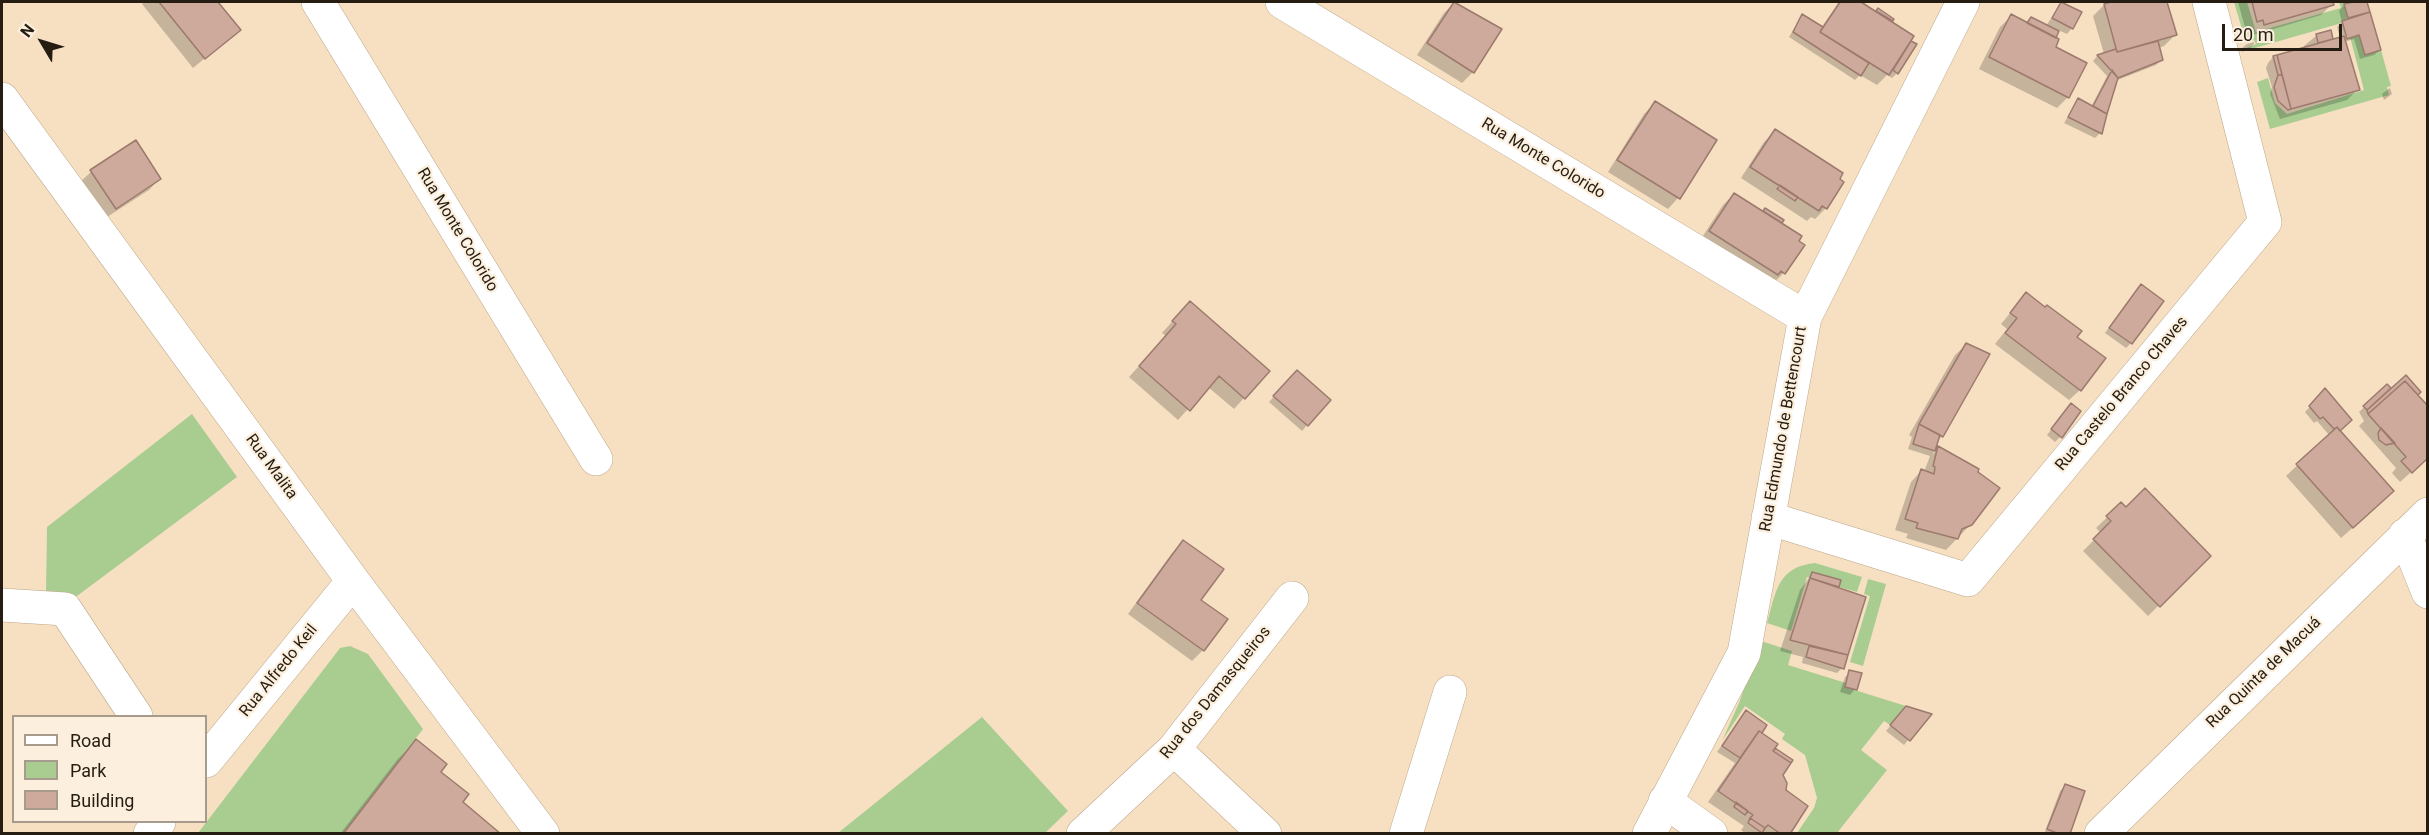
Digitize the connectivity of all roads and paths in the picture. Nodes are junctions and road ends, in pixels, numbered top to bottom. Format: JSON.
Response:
{"nodes":[{"id":1,"x":318,"y":2,"type":"edge"},
{"id":2,"x":1282,"y":2,"type":"edge"},
{"id":3,"x":1963,"y":2,"type":"edge"},
{"id":4,"x":2209,"y":2,"type":"edge"},
{"id":5,"x":2,"y":99,"type":"edge"},
{"id":6,"x":1805,"y":317,"type":"junction"},
{"id":7,"x":596,"y":459,"type":"dead end"},
{"id":8,"x":1768,"y":518,"type":"junction"},
{"id":9,"x":2416,"y":524,"type":"edge"},
{"id":10,"x":353,"y":580,"type":"junction"},
{"id":11,"x":2427,"y":592,"type":"edge"},
{"id":12,"x":1292,"y":598,"type":"dead end"},
{"id":13,"x":2,"y":605,"type":"edge"},
{"id":14,"x":1450,"y":692,"type":"dead end"},
{"id":15,"x":134,"y":715,"type":"edge"},
{"id":16,"x":1174,"y":749,"type":"junction"},
{"id":17,"x":207,"y":760,"type":"edge"},
{"id":18,"x":1665,"y":801,"type":"junction"},
{"id":19,"x":543,"y":834,"type":"edge"},
{"id":20,"x":1083,"y":834,"type":"edge"},
{"id":21,"x":1265,"y":834,"type":"edge"},
{"id":22,"x":1406,"y":834,"type":"edge"},
{"id":23,"x":1649,"y":834,"type":"edge"},
{"id":24,"x":1712,"y":834,"type":"edge"},
{"id":25,"x":2101,"y":834,"type":"edge"}],
"edges":[{"from":1,"to":7,"type":"street","name":"Rua Monte Colorido"},
{"from":2,"to":6,"type":"street","name":"Rua Monte Colorido"},
{"from":3,"to":6,"type":"street","name":"Rua Edmundo de Bettencourt"},
{"from":4,"to":8,"type":"street","name":"Rua Castelo Branco Chaves"},
{"from":5,"to":10,"type":"street","name":"Rua Malita"},
{"from":6,"to":8,"type":"street","name":"Rua Edmundo de Bettencourt"},
{"from":8,"to":18,"type":"street","name":"Rua Edmundo de Bettencourt"},
{"from":9,"to":11,"type":"street"},
{"from":9,"to":25,"type":"street","name":"Rua Quinta de Macuá"},
{"from":10,"to":17,"type":"street","name":"Rua Alfredo Keil"},
{"from":10,"to":19,"type":"street","name":"Rua Malita"},
{"from":12,"to":16,"type":"street","name":"Rua dos Damasqueiros"},
{"from":13,"to":15,"type":"street"},
{"from":14,"to":22,"type":"street"},
{"from":16,"to":20,"type":"street","name":"Rua dos Damasqueiros"},
{"from":16,"to":21,"type":"street"},
{"from":18,"to":23,"type":"street","name":"Rua Edmundo de Bettencourt"},
{"from":18,"to":24,"type":"street"}]}
